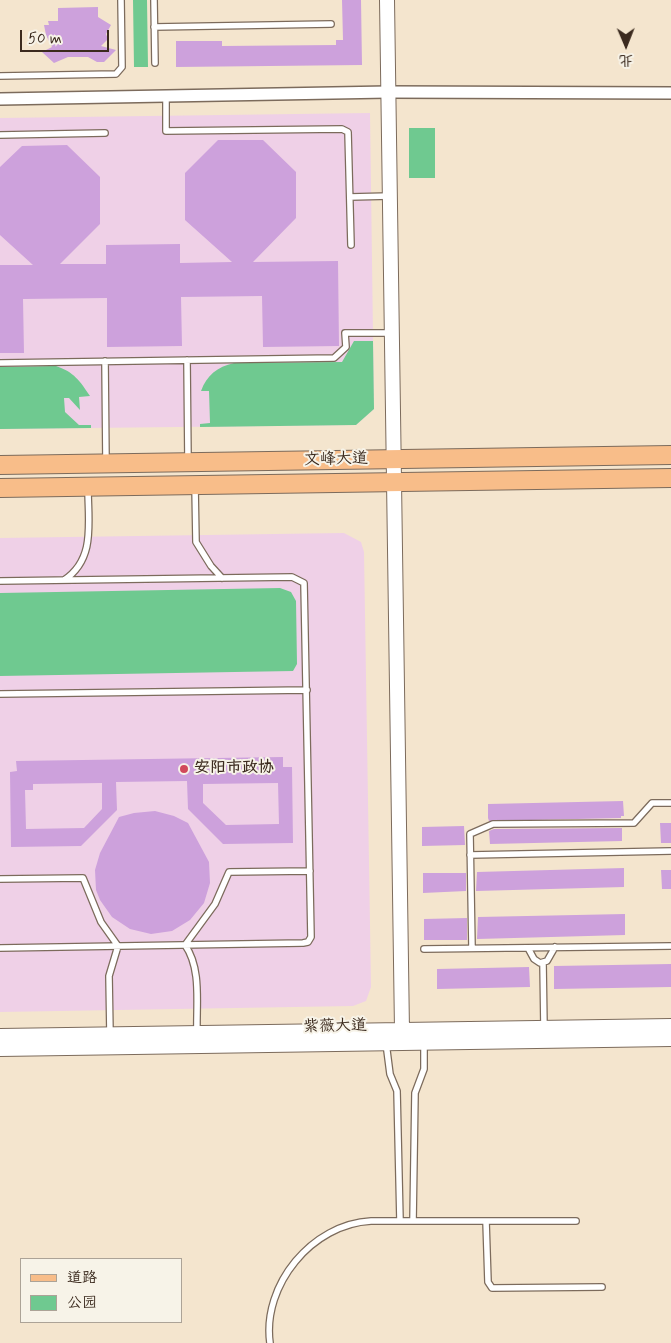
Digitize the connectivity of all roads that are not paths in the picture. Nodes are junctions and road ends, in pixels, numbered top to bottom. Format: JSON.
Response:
{"nodes":[{"id":1,"x":121,"y":0,"type":"edge"},
{"id":2,"x":154,"y":0,"type":"edge"},
{"id":3,"x":387,"y":0,"type":"edge"},
{"id":4,"x":331,"y":24,"type":"dead end"},
{"id":5,"x":154,"y":26,"type":"junction"},
{"id":6,"x":155,"y":63,"type":"dead end"},
{"id":7,"x":0,"y":76,"type":"edge"},
{"id":8,"x":388,"y":92,"type":"junction"},
{"id":9,"x":671,"y":93,"type":"edge"},
{"id":10,"x":166,"y":96,"type":"junction"},
{"id":11,"x":0,"y":99,"type":"edge"},
{"id":12,"x":105,"y":133,"type":"dead end"},
{"id":13,"x":0,"y":135,"type":"edge"},
{"id":14,"x":390,"y":196,"type":"junction"},
{"id":15,"x":350,"y":197,"type":"junction"},
{"id":16,"x":351,"y":245,"type":"dead end"},
{"id":17,"x":392,"y":333,"type":"junction"},
{"id":18,"x":187,"y":360,"type":"junction"},
{"id":19,"x":105,"y":361,"type":"junction"},
{"id":20,"x":0,"y":363,"type":"edge"},
{"id":21,"x":671,"y":455,"type":"edge"},
{"id":22,"x":393,"y":460,"type":"junction"},
{"id":23,"x":188,"y":463,"type":"junction"},
{"id":24,"x":106,"y":464,"type":"junction"},
{"id":25,"x":0,"y":465,"type":"edge"},
{"id":26,"x":671,"y":478,"type":"edge"},
{"id":27,"x":394,"y":482,"type":"junction"},
{"id":28,"x":195,"y":485,"type":"junction"},
{"id":29,"x":88,"y":486,"type":"junction"},
{"id":30,"x":0,"y":488,"type":"edge"},
{"id":31,"x":222,"y":578,"type":"junction"},
{"id":32,"x":63,"y":580,"type":"junction"},
{"id":33,"x":0,"y":581,"type":"edge"},
{"id":34,"x":307,"y":690,"type":"junction"},
{"id":35,"x":0,"y":694,"type":"edge"},
{"id":36,"x":671,"y":803,"type":"edge"},
{"id":37,"x":671,"y":851,"type":"edge"},
{"id":38,"x":470,"y":855,"type":"junction"},
{"id":39,"x":310,"y":871,"type":"junction"},
{"id":40,"x":0,"y":880,"type":"edge"},
{"id":41,"x":185,"y":945,"type":"junction"},
{"id":42,"x":118,"y":946,"type":"junction"},
{"id":43,"x":671,"y":946,"type":"edge"},
{"id":44,"x":555,"y":947,"type":"junction"},
{"id":45,"x":0,"y":948,"type":"edge"},
{"id":46,"x":472,"y":948,"type":"junction"},
{"id":47,"x":528,"y":948,"type":"junction"},
{"id":48,"x":424,"y":949,"type":"dead end"},
{"id":49,"x":543,"y":963,"type":"junction"},
{"id":50,"x":671,"y":1026,"type":"edge"},
{"id":51,"x":544,"y":1028,"type":"junction"},
{"id":52,"x":402,"y":1030,"type":"junction"},
{"id":53,"x":197,"y":1033,"type":"junction"},
{"id":54,"x":110,"y":1034,"type":"junction"},
{"id":55,"x":0,"y":1036,"type":"edge"},
{"id":56,"x":671,"y":1039,"type":"edge"},
{"id":57,"x":386,"y":1043,"type":"junction"},
{"id":58,"x":424,"y":1043,"type":"junction"},
{"id":59,"x":0,"y":1049,"type":"edge"},
{"id":60,"x":400,"y":1221,"type":"junction"},
{"id":61,"x":413,"y":1221,"type":"junction"},
{"id":62,"x":486,"y":1221,"type":"junction"},
{"id":63,"x":576,"y":1221,"type":"dead end"},
{"id":64,"x":602,"y":1287,"type":"dead end"},
{"id":65,"x":270,"y":1343,"type":"edge"}],
"edges":[{"from":1,"to":7,"type":"lane"},
{"from":2,"to":5,"type":"lane"},
{"from":3,"to":8,"type":"street"},
{"from":4,"to":5,"type":"lane"},
{"from":5,"to":6,"type":"lane"},
{"from":8,"to":9,"type":"street"},
{"from":8,"to":10,"type":"street"},
{"from":8,"to":14,"type":"street"},
{"from":10,"to":11,"type":"street"},
{"from":10,"to":15,"type":"lane"},
{"from":12,"to":13,"type":"lane"},
{"from":14,"to":15,"type":"lane"},
{"from":14,"to":17,"type":"street"},
{"from":15,"to":16,"type":"lane"},
{"from":17,"to":18,"type":"lane"},
{"from":17,"to":22,"type":"street"},
{"from":18,"to":19,"type":"lane"},
{"from":18,"to":23,"type":"lane"},
{"from":19,"to":20,"type":"lane"},
{"from":19,"to":24,"type":"lane"},
{"from":21,"to":22,"type":"main road","name":"文峰大道"},
{"from":22,"to":23,"type":"main road","name":"文峰大道"},
{"from":22,"to":27,"type":"street"},
{"from":23,"to":24,"type":"main road","name":"文峰大道"},
{"from":24,"to":25,"type":"main road","name":"文峰大道"},
{"from":26,"to":27,"type":"main road","name":"文峰大道"},
{"from":27,"to":28,"type":"main road","name":"文峰大道"},
{"from":27,"to":52,"type":"street"},
{"from":28,"to":29,"type":"main road","name":"文峰大道"},
{"from":28,"to":31,"type":"lane"},
{"from":29,"to":30,"type":"main road","name":"文峰大道"},
{"from":29,"to":32,"type":"lane"},
{"from":31,"to":32,"type":"lane"},
{"from":31,"to":34,"type":"lane"},
{"from":32,"to":33,"type":"lane"},
{"from":34,"to":35,"type":"lane"},
{"from":34,"to":39,"type":"lane"},
{"from":36,"to":38,"type":"lane"},
{"from":37,"to":38,"type":"lane"},
{"from":38,"to":46,"type":"lane"},
{"from":39,"to":41,"type":"lane"},
{"from":39,"to":41,"type":"lane"},
{"from":40,"to":42,"type":"lane"},
{"from":41,"to":42,"type":"lane"},
{"from":41,"to":53,"type":"lane"},
{"from":42,"to":45,"type":"lane"},
{"from":42,"to":54,"type":"lane"},
{"from":43,"to":44,"type":"lane"},
{"from":44,"to":47,"type":"lane"},
{"from":44,"to":49,"type":"lane"},
{"from":46,"to":47,"type":"lane"},
{"from":46,"to":48,"type":"lane"},
{"from":47,"to":49,"type":"lane"},
{"from":49,"to":51,"type":"lane"},
{"from":50,"to":51,"type":"street","name":"紫薇大道"},
{"from":51,"to":52,"type":"street","name":"紫薇大道"},
{"from":52,"to":53,"type":"street","name":"紫薇大道"},
{"from":53,"to":54,"type":"street","name":"紫薇大道"},
{"from":54,"to":55,"type":"street","name":"紫薇大道"},
{"from":56,"to":58,"type":"street","name":"紫薇大道"},
{"from":57,"to":58,"type":"street","name":"紫薇大道"},
{"from":57,"to":59,"type":"street","name":"紫薇大道"},
{"from":57,"to":60,"type":"lane"},
{"from":58,"to":61,"type":"lane"},
{"from":60,"to":61,"type":"lane"},
{"from":60,"to":65,"type":"lane"},
{"from":61,"to":62,"type":"lane"},
{"from":62,"to":63,"type":"lane"},
{"from":62,"to":64,"type":"lane"}]}
